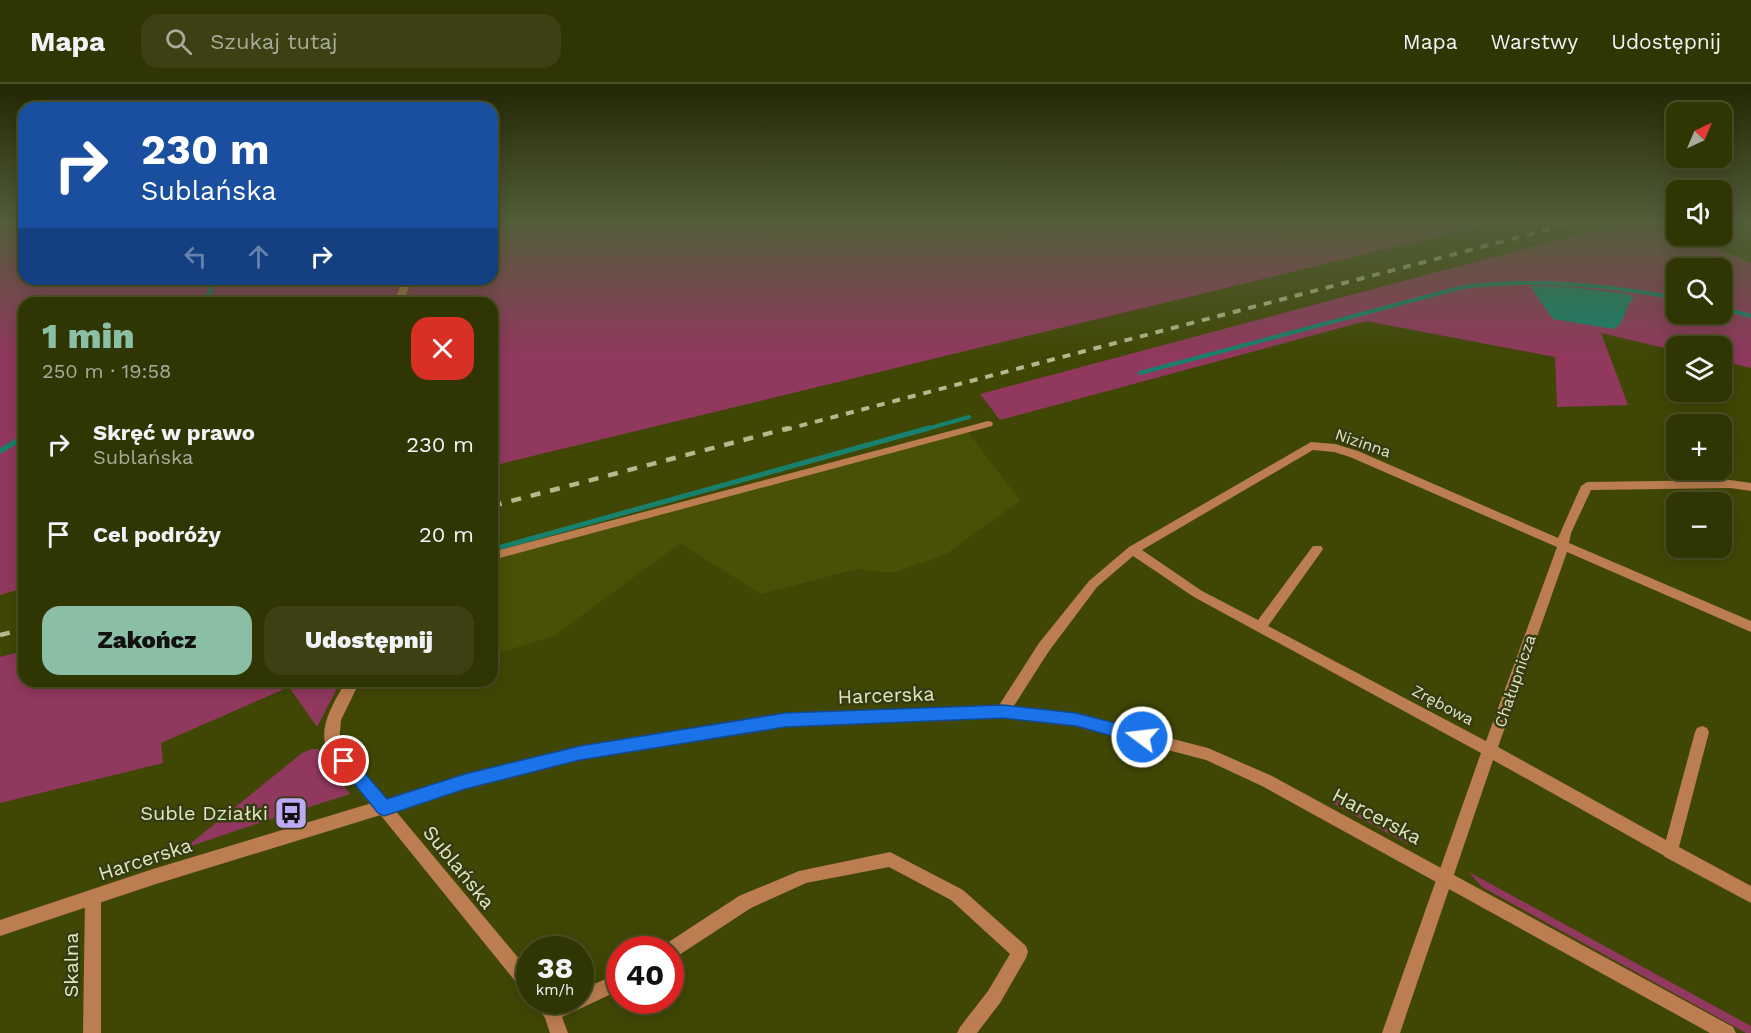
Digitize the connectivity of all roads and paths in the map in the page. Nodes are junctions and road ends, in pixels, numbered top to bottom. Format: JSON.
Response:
{"nodes":[{"id":1,"x":988,"y":424,"type":"dead end"},
{"id":2,"x":1751,"y":488,"type":"edge"},
{"id":3,"x":1563,"y":546,"type":"junction"},
{"id":4,"x":1317,"y":549,"type":"dead end"},
{"id":5,"x":1133,"y":550,"type":"junction"},
{"id":6,"x":498,"y":554,"type":"edge"},
{"id":7,"x":1260,"y":627,"type":"junction"},
{"id":8,"x":1751,"y":627,"type":"edge"},
{"id":9,"x":350,"y":687,"type":"edge"},
{"id":10,"x":1003,"y":711,"type":"junction"},
{"id":11,"x":1702,"y":732,"type":"dead end"},
{"id":12,"x":1491,"y":751,"type":"junction"},
{"id":13,"x":384,"y":808,"type":"junction"},
{"id":14,"x":1670,"y":852,"type":"junction"},
{"id":15,"x":1444,"y":876,"type":"junction"},
{"id":16,"x":1751,"y":895,"type":"edge"},
{"id":17,"x":93,"y":898,"type":"junction"},
{"id":18,"x":0,"y":928,"type":"edge"},
{"id":19,"x":684,"y":942,"type":"edge"},
{"id":20,"x":516,"y":969,"type":"edge"},
{"id":21,"x":550,"y":1014,"type":"edge"},
{"id":22,"x":92,"y":1033,"type":"edge"},
{"id":23,"x":559,"y":1033,"type":"edge"},
{"id":24,"x":966,"y":1033,"type":"edge"},
{"id":25,"x":1391,"y":1033,"type":"edge"},
{"id":26,"x":1727,"y":1033,"type":"edge"}],
"edges":[{"from":1,"to":6,"type":"street"},
{"from":2,"to":3,"type":"street","name":"Chałupnicza"},
{"from":3,"to":5,"type":"street","name":"Nizinna"},
{"from":3,"to":8,"type":"street","name":"Nizinna"},
{"from":3,"to":12,"type":"street","name":"Chałupnicza"},
{"from":4,"to":7,"type":"street"},
{"from":5,"to":7,"type":"street","name":"Zrębowa"},
{"from":5,"to":10,"type":"street","name":"Nizinna"},
{"from":7,"to":12,"type":"street","name":"Zrębowa"},
{"from":9,"to":13,"type":"street","name":"Sublańska"},
{"from":10,"to":13,"type":"street","name":"Harcerska"},
{"from":10,"to":15,"type":"street","name":"Harcerska"},
{"from":11,"to":14,"type":"street"},
{"from":12,"to":14,"type":"street","name":"Zrębowa"},
{"from":12,"to":15,"type":"street","name":"Chałupnicza"},
{"from":13,"to":17,"type":"street","name":"Harcerska"},
{"from":13,"to":20,"type":"street","name":"Sublańska"},
{"from":14,"to":16,"type":"street","name":"Zrębowa"},
{"from":15,"to":25,"type":"street","name":"Chałupnicza"},
{"from":15,"to":26,"type":"street","name":"Harcerska"},
{"from":17,"to":18,"type":"street","name":"Harcerska"},
{"from":17,"to":22,"type":"street","name":"Skalna"},
{"from":19,"to":24,"type":"street"},
{"from":21,"to":23,"type":"street"}]}
